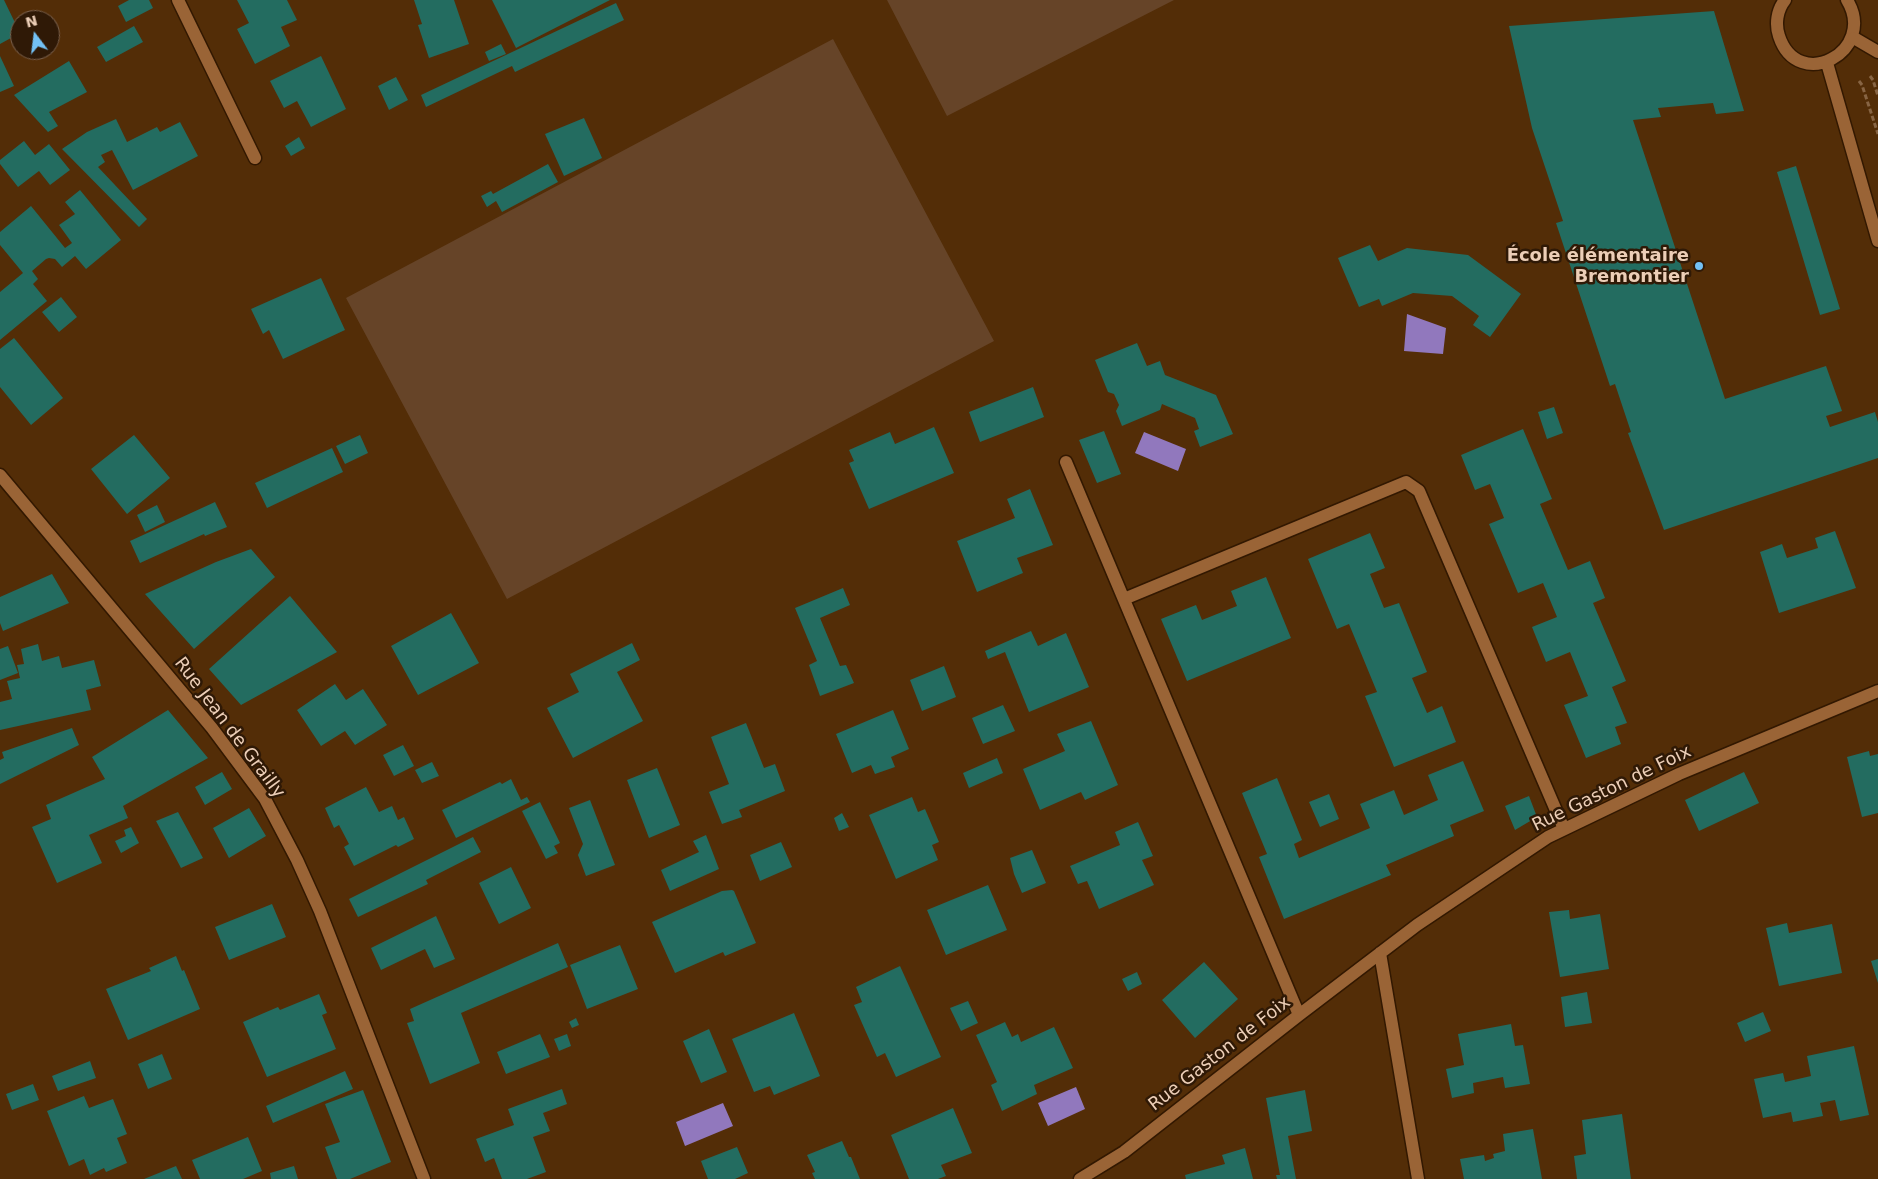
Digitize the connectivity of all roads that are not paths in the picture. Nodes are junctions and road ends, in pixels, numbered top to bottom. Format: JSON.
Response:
{"nodes":[{"id":1,"x":178,"y":0,"type":"edge"},
{"id":2,"x":1785,"y":0,"type":"edge"},
{"id":3,"x":1847,"y":0,"type":"edge"},
{"id":4,"x":1854,"y":38,"type":"junction"},
{"id":5,"x":1878,"y":52,"type":"edge"},
{"id":6,"x":1827,"y":63,"type":"junction"},
{"id":7,"x":255,"y":158,"type":"dead end"},
{"id":8,"x":1878,"y":240,"type":"edge"},
{"id":9,"x":1066,"y":462,"type":"dead end"},
{"id":10,"x":0,"y":476,"type":"edge"},
{"id":11,"x":1124,"y":599,"type":"junction"},
{"id":12,"x":1878,"y":691,"type":"edge"},
{"id":13,"x":1564,"y":829,"type":"junction"},
{"id":14,"x":1380,"y":953,"type":"junction"},
{"id":15,"x":1299,"y":1015,"type":"junction"},
{"id":16,"x":424,"y":1179,"type":"edge"},
{"id":17,"x":1080,"y":1179,"type":"edge"},
{"id":18,"x":1418,"y":1179,"type":"edge"}],
"edges":[{"from":1,"to":7,"type":"street"},
{"from":2,"to":6,"type":"street"},
{"from":3,"to":4,"type":"street"},
{"from":4,"to":5,"type":"street"},
{"from":4,"to":6,"type":"street"},
{"from":6,"to":8,"type":"street"},
{"from":9,"to":11,"type":"street"},
{"from":10,"to":16,"type":"street","name":"Rue Jean de Grailly"},
{"from":11,"to":13,"type":"street"},
{"from":11,"to":15,"type":"street"},
{"from":12,"to":13,"type":"street","name":"Rue Gaston de Foix"},
{"from":13,"to":14,"type":"street","name":"Rue Gaston de Foix"},
{"from":14,"to":15,"type":"street","name":"Rue Gaston de Foix"},
{"from":14,"to":18,"type":"street"},
{"from":15,"to":17,"type":"street","name":"Rue Gaston de Foix"}]}
